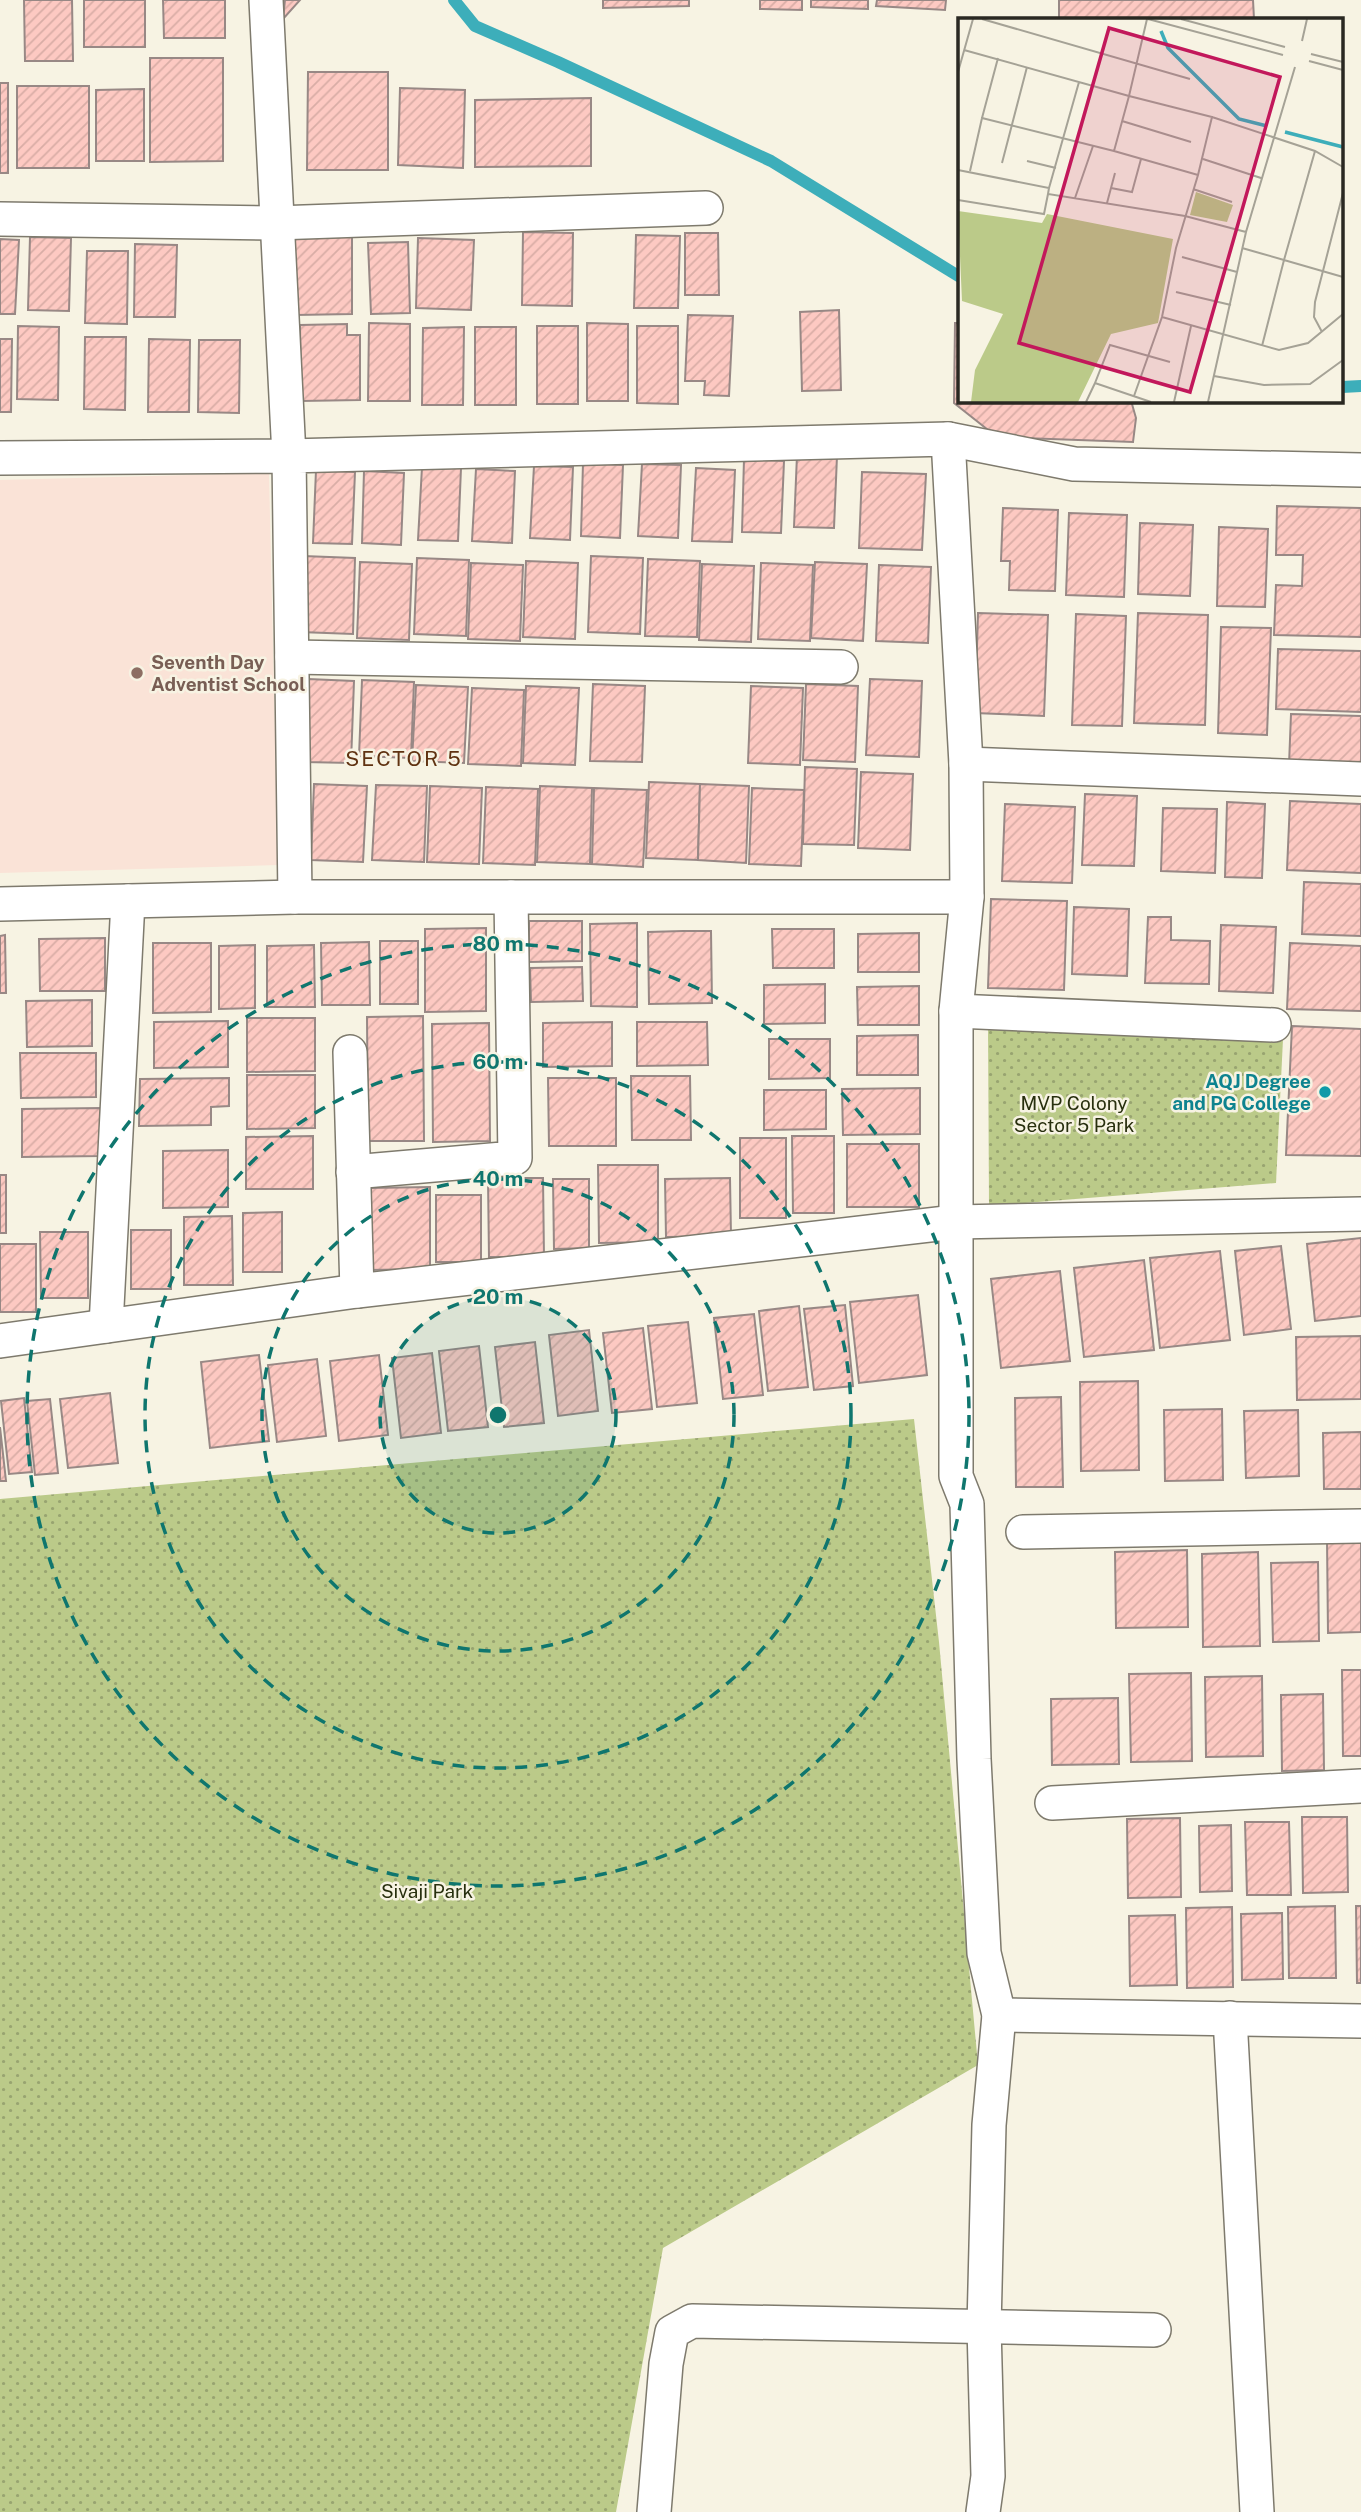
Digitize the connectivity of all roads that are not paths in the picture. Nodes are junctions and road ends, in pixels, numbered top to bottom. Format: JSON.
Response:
{"nodes":[{"id":1,"x":266,"y":0,"type":"edge"},
{"id":2,"x":706,"y":208,"type":"dead end"},
{"id":3,"x":0,"y":219,"type":"edge"},
{"id":4,"x":276,"y":223,"type":"junction"},
{"id":5,"x":948,"y":439,"type":"junction"},
{"id":6,"x":289,"y":456,"type":"junction"},
{"id":7,"x":0,"y":458,"type":"edge"},
{"id":8,"x":1361,"y":470,"type":"edge"},
{"id":9,"x":292,"y":657,"type":"junction"},
{"id":10,"x":841,"y":667,"type":"dead end"},
{"id":11,"x":966,"y":764,"type":"junction"},
{"id":12,"x":1361,"y":779,"type":"edge"},
{"id":13,"x":295,"y":897,"type":"junction"},
{"id":14,"x":510,"y":897,"type":"junction"},
{"id":15,"x":967,"y":897,"type":"junction"},
{"id":16,"x":128,"y":901,"type":"junction"},
{"id":17,"x":0,"y":904,"type":"edge"},
{"id":18,"x":956,"y":1011,"type":"junction"},
{"id":19,"x":1274,"y":1025,"type":"dead end"},
{"id":20,"x":350,"y":1052,"type":"dead end"},
{"id":21,"x":354,"y":1172,"type":"junction"},
{"id":22,"x":1361,"y":1214,"type":"edge"},
{"id":23,"x":955,"y":1222,"type":"junction"},
{"id":24,"x":357,"y":1291,"type":"junction"},
{"id":25,"x":106,"y":1326,"type":"junction"},
{"id":26,"x":0,"y":1340,"type":"edge"},
{"id":27,"x":1361,"y":1527,"type":"edge"},
{"id":28,"x":1023,"y":1532,"type":"dead end"},
{"id":29,"x":1361,"y":1786,"type":"edge"},
{"id":30,"x":1052,"y":1803,"type":"dead end"},
{"id":31,"x":999,"y":2015,"type":"junction"},
{"id":32,"x":1230,"y":2018,"type":"junction"},
{"id":33,"x":1361,"y":2021,"type":"edge"},
{"id":34,"x":984,"y":2327,"type":"junction"},
{"id":35,"x":1154,"y":2330,"type":"dead end"},
{"id":36,"x":654,"y":2512,"type":"edge"},
{"id":37,"x":983,"y":2512,"type":"edge"},
{"id":38,"x":1257,"y":2512,"type":"edge"}],
"edges":[{"from":1,"to":4,"type":"street"},
{"from":2,"to":4,"type":"street"},
{"from":3,"to":4,"type":"street"},
{"from":4,"to":6,"type":"street"},
{"from":5,"to":6,"type":"street"},
{"from":5,"to":8,"type":"street"},
{"from":5,"to":11,"type":"street"},
{"from":6,"to":7,"type":"street"},
{"from":6,"to":9,"type":"street"},
{"from":9,"to":10,"type":"street"},
{"from":9,"to":13,"type":"street"},
{"from":11,"to":12,"type":"street"},
{"from":11,"to":15,"type":"street"},
{"from":13,"to":14,"type":"street"},
{"from":13,"to":16,"type":"street"},
{"from":14,"to":15,"type":"street"},
{"from":14,"to":21,"type":"street"},
{"from":15,"to":18,"type":"street"},
{"from":16,"to":17,"type":"street"},
{"from":16,"to":25,"type":"street"},
{"from":18,"to":19,"type":"street"},
{"from":18,"to":23,"type":"street"},
{"from":20,"to":21,"type":"street"},
{"from":21,"to":24,"type":"street"},
{"from":22,"to":23,"type":"street"},
{"from":23,"to":24,"type":"street"},
{"from":23,"to":31,"type":"street"},
{"from":24,"to":25,"type":"street"},
{"from":25,"to":26,"type":"street"},
{"from":27,"to":28,"type":"street"},
{"from":29,"to":30,"type":"street"},
{"from":31,"to":32,"type":"street"},
{"from":31,"to":34,"type":"street"},
{"from":32,"to":33,"type":"street"},
{"from":32,"to":38,"type":"street"},
{"from":34,"to":35,"type":"street"},
{"from":34,"to":36,"type":"street"},
{"from":34,"to":37,"type":"street"}]}
